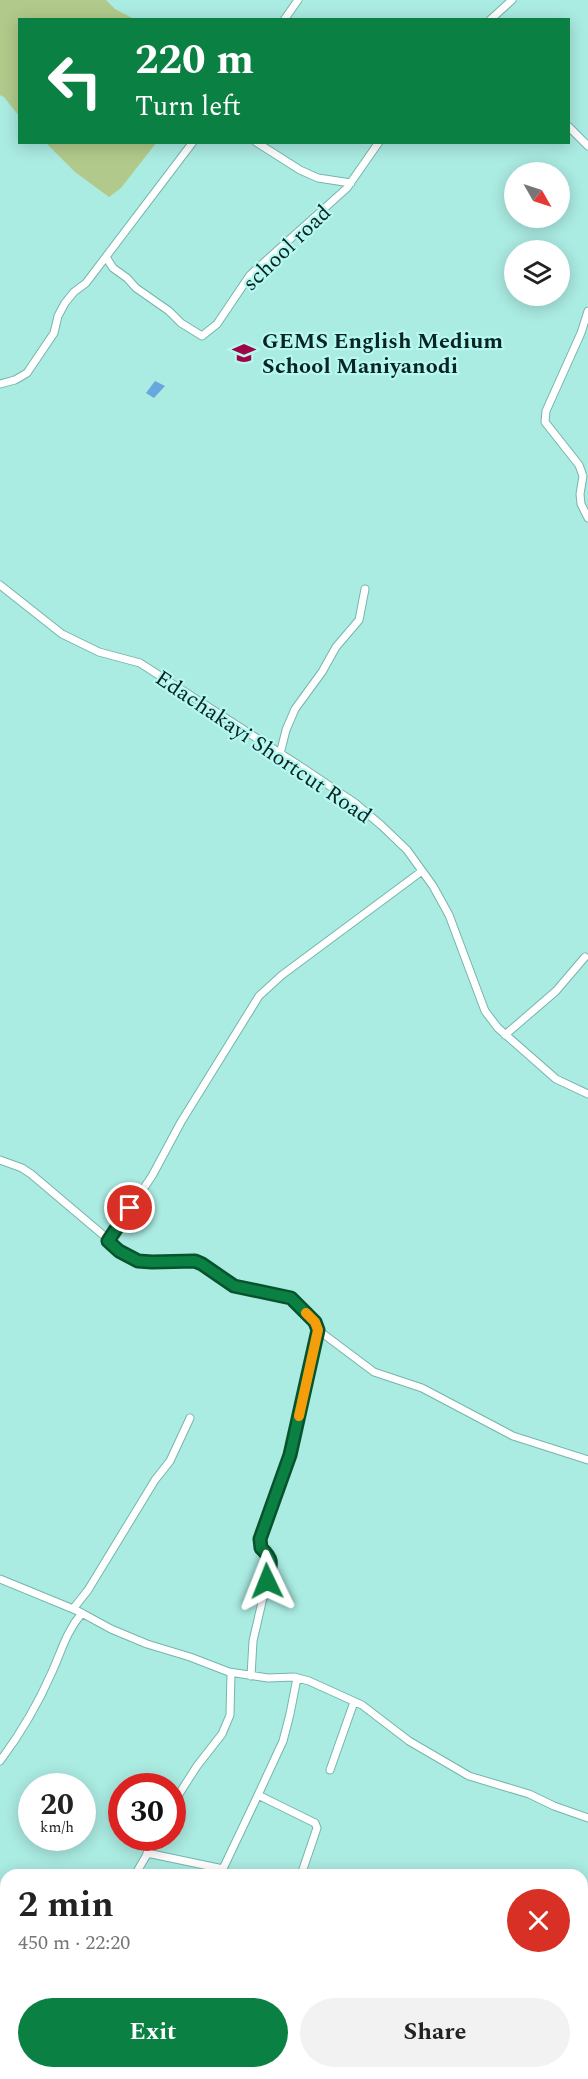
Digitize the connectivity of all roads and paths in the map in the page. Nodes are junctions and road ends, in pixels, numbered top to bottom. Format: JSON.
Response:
{"nodes":[{"id":1,"x":298,"y":0,"type":"edge"},
{"id":2,"x":512,"y":0,"type":"edge"},
{"id":3,"x":285,"y":18,"type":"edge"},
{"id":4,"x":492,"y":18,"type":"edge"},
{"id":5,"x":570,"y":128,"type":"edge"},
{"id":6,"x":192,"y":144,"type":"edge"},
{"id":7,"x":259,"y":144,"type":"edge"},
{"id":8,"x":378,"y":144,"type":"edge"},
{"id":9,"x":588,"y":146,"type":"edge"},
{"id":10,"x":351,"y":183,"type":"junction"},
{"id":11,"x":106,"y":257,"type":"junction"},
{"id":12,"x":588,"y":311,"type":"edge"},
{"id":13,"x":0,"y":384,"type":"edge"},
{"id":14,"x":588,"y":518,"type":"edge"},
{"id":15,"x":0,"y":585,"type":"edge"},
{"id":16,"x":365,"y":589,"type":"dead end"},
{"id":17,"x":280,"y":754,"type":"junction"},
{"id":18,"x":422,"y":871,"type":"junction"},
{"id":19,"x":585,"y":957,"type":"dead end"},
{"id":20,"x":505,"y":1035,"type":"junction"},
{"id":21,"x":588,"y":1094,"type":"edge"},
{"id":22,"x":0,"y":1160,"type":"edge"},
{"id":23,"x":108,"y":1241,"type":"junction"},
{"id":24,"x":318,"y":1330,"type":"junction"},
{"id":25,"x":190,"y":1418,"type":"dead end"},
{"id":26,"x":588,"y":1460,"type":"edge"},
{"id":27,"x":0,"y":1579,"type":"edge"},
{"id":28,"x":73,"y":1609,"type":"junction"},
{"id":29,"x":82,"y":1613,"type":"junction"},
{"id":30,"x":231,"y":1673,"type":"junction"},
{"id":31,"x":251,"y":1676,"type":"junction"},
{"id":32,"x":297,"y":1678,"type":"junction"},
{"id":33,"x":354,"y":1702,"type":"junction"},
{"id":34,"x":0,"y":1761,"type":"edge"},
{"id":35,"x":330,"y":1770,"type":"dead end"},
{"id":36,"x":186,"y":1783,"type":"edge"},
{"id":37,"x":258,"y":1795,"type":"junction"},
{"id":38,"x":588,"y":1818,"type":"edge"},
{"id":39,"x":147,"y":1853,"type":"joint"},
{"id":40,"x":138,"y":1869,"type":"edge"},
{"id":41,"x":206,"y":1869,"type":"edge"},
{"id":42,"x":223,"y":1869,"type":"edge"},
{"id":43,"x":303,"y":1869,"type":"edge"}],
"edges":[{"from":1,"to":3,"type":"street"},
{"from":2,"to":4,"type":"street"},
{"from":5,"to":9,"type":"street"},
{"from":6,"to":11,"type":"street"},
{"from":7,"to":10,"type":"street"},
{"from":8,"to":10,"type":"street","name":"school road"},
{"from":10,"to":11,"type":"street","name":"school road"},
{"from":11,"to":13,"type":"street"},
{"from":12,"to":14,"type":"street"},
{"from":15,"to":17,"type":"street","name":"Edachakayi Shortcut Road"},
{"from":16,"to":17,"type":"street"},
{"from":17,"to":18,"type":"street","name":"Edachakayi Shortcut Road"},
{"from":18,"to":20,"type":"street","name":"Edachakayi Shortcut Road"},
{"from":18,"to":23,"type":"street"},
{"from":19,"to":20,"type":"street"},
{"from":20,"to":21,"type":"street","name":"Edachakayi Shortcut Road"},
{"from":22,"to":23,"type":"street"},
{"from":23,"to":24,"type":"street"},
{"from":24,"to":26,"type":"street"},
{"from":24,"to":31,"type":"street"},
{"from":25,"to":28,"type":"street"},
{"from":27,"to":28,"type":"street"},
{"from":28,"to":29,"type":"street"},
{"from":29,"to":30,"type":"street"},
{"from":29,"to":34,"type":"street"},
{"from":30,"to":31,"type":"street"},
{"from":30,"to":36,"type":"street"},
{"from":31,"to":32,"type":"street"},
{"from":32,"to":33,"type":"street"},
{"from":32,"to":37,"type":"street"},
{"from":33,"to":35,"type":"street"},
{"from":33,"to":38,"type":"street"},
{"from":37,"to":42,"type":"street"},
{"from":37,"to":43,"type":"street"},
{"from":39,"to":40,"type":"street"},
{"from":39,"to":41,"type":"street"}]}
